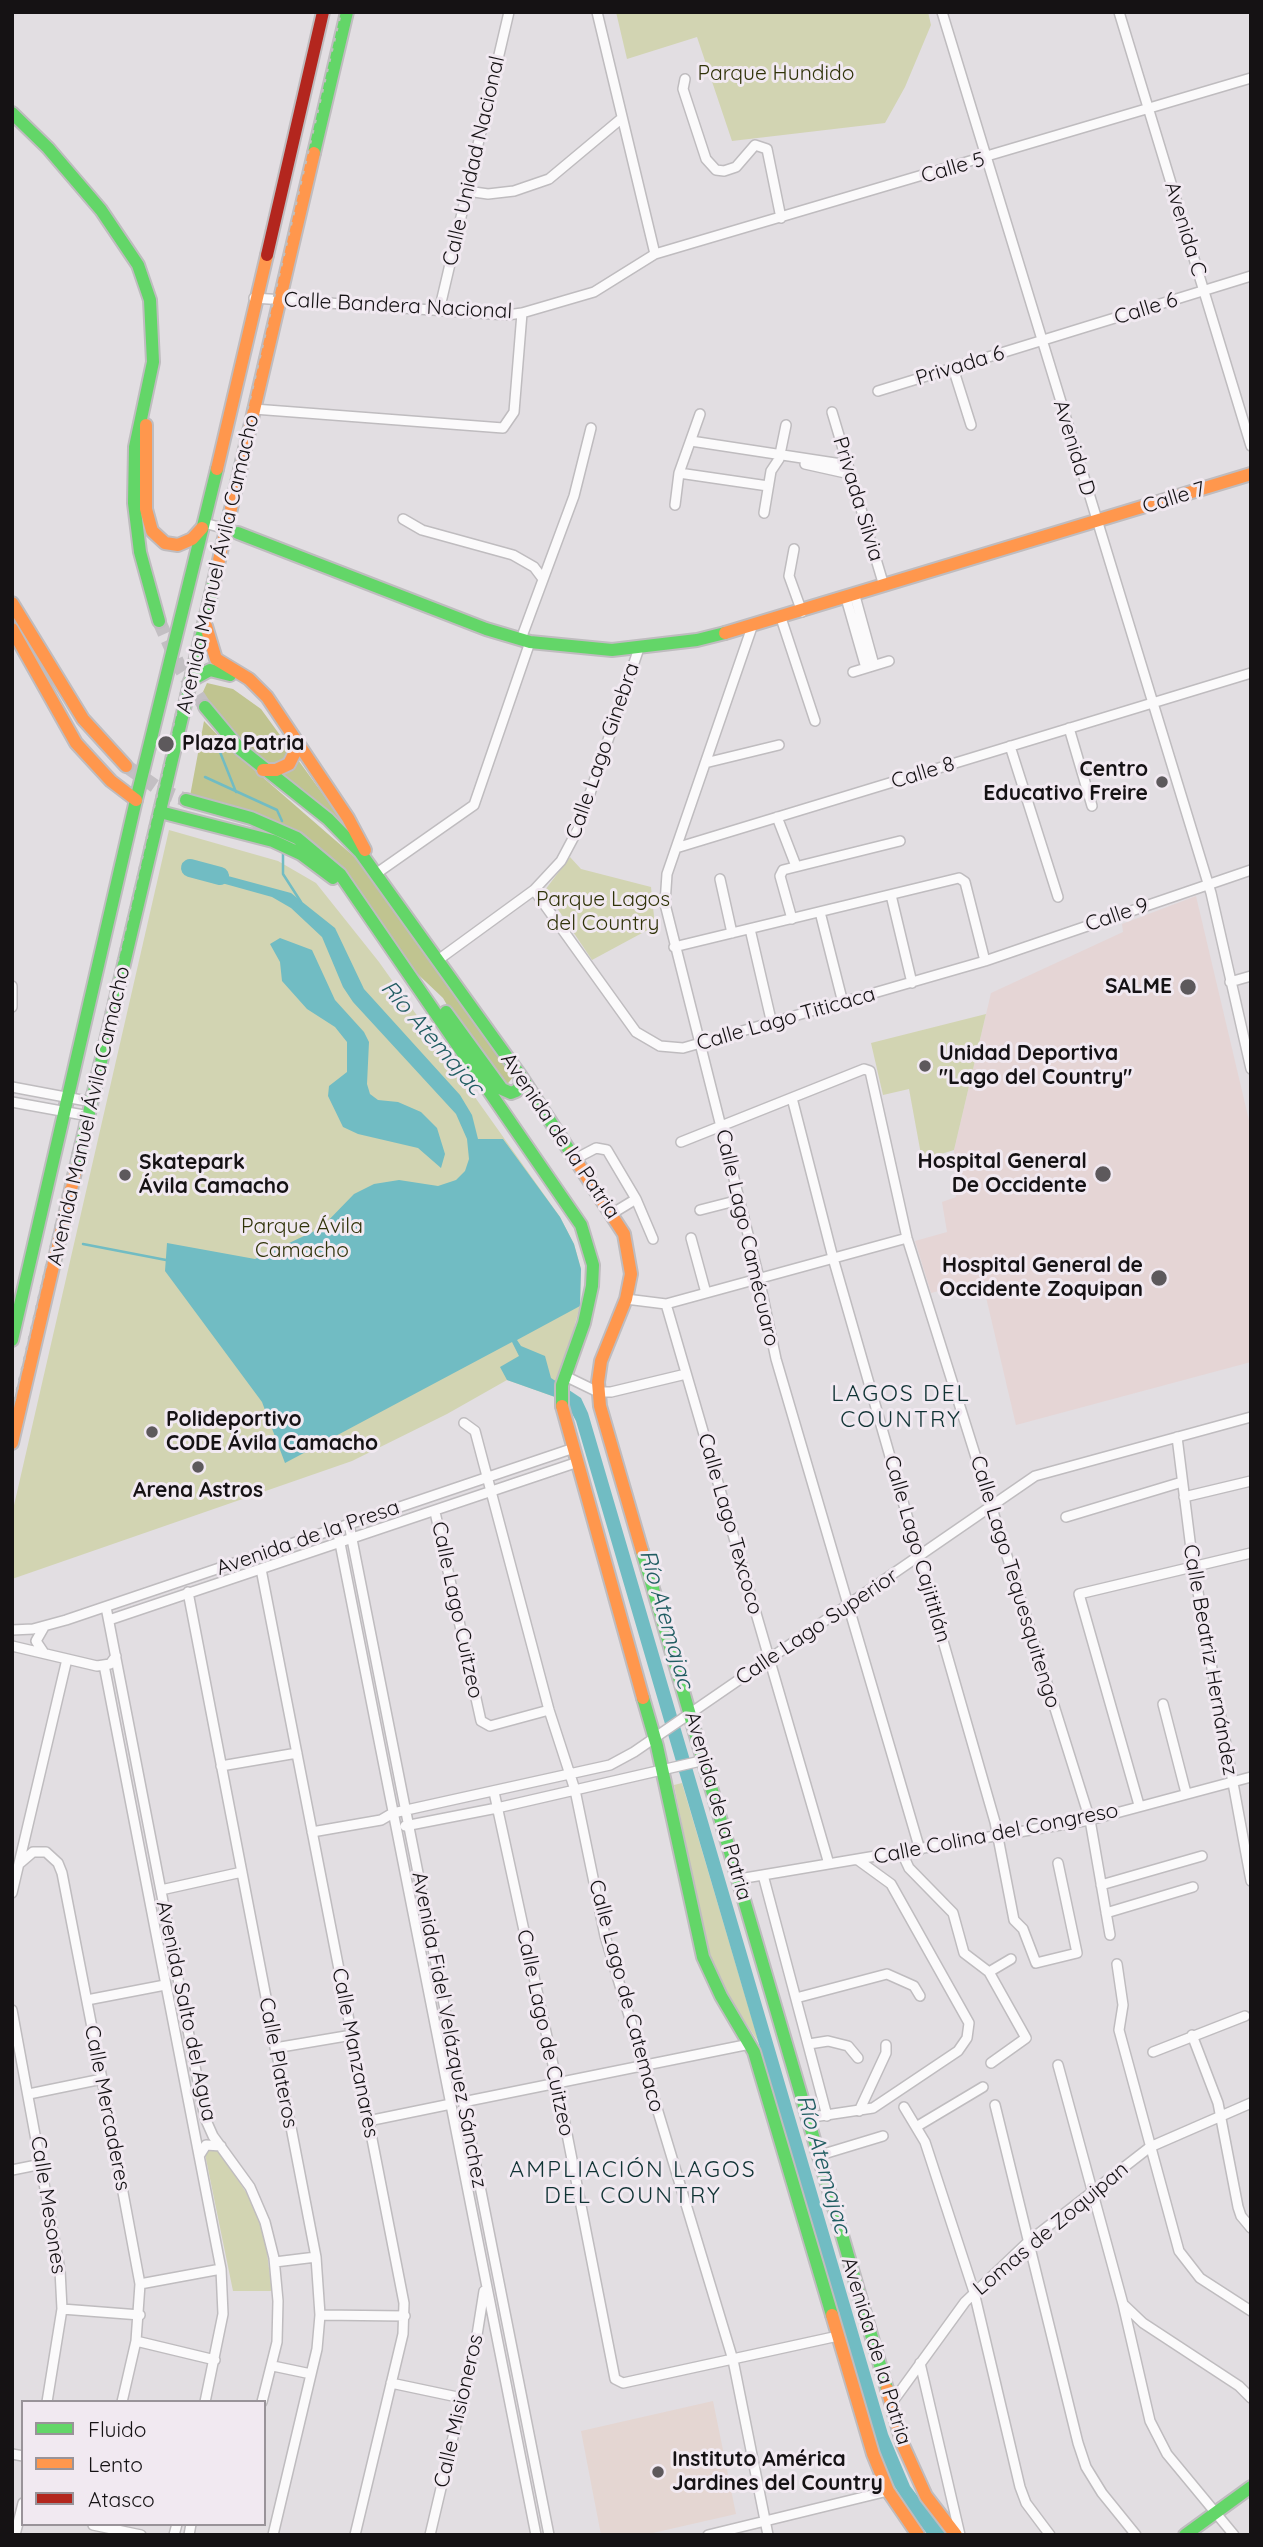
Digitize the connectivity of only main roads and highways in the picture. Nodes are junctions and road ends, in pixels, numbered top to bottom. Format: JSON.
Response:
{"nodes":[{"id":1,"x":323,"y":12,"type":"edge"},
{"id":2,"x":347,"y":12,"type":"edge"},
{"id":3,"x":12,"y":113,"type":"edge"},
{"id":4,"x":12,"y":120,"type":"edge"},
{"id":5,"x":35,"y":134,"type":"junction"},
{"id":6,"x":146,"y":399,"type":"junction"},
{"id":7,"x":1251,"y":474,"type":"edge"},
{"id":8,"x":204,"y":523,"type":"junction"},
{"id":9,"x":232,"y":531,"type":"junction"},
{"id":10,"x":12,"y":603,"type":"edge"},
{"id":11,"x":206,"y":617,"type":"junction"},
{"id":12,"x":159,"y":621,"type":"tunnel mouth"},
{"id":13,"x":12,"y":629,"type":"edge"},
{"id":14,"x":190,"y":681,"type":"junction"},
{"id":15,"x":205,"y":707,"type":"tunnel mouth"},
{"id":16,"x":125,"y":766,"type":"tunnel mouth"},
{"id":17,"x":263,"y":770,"type":"junction"},
{"id":18,"x":136,"y":800,"type":"junction"},
{"id":19,"x":186,"y":800,"type":"tunnel mouth"},
{"id":20,"x":160,"y":812,"type":"junction"},
{"id":21,"x":121,"y":864,"type":"junction"},
{"id":22,"x":377,"y":873,"type":"junction"},
{"id":23,"x":361,"y":903,"type":"junction"},
{"id":24,"x":139,"y":904,"type":"junction"},
{"id":25,"x":402,"y":965,"type":"junction"},
{"id":26,"x":520,"y":1075,"type":"junction"},
{"id":27,"x":12,"y":1340,"type":"edge"},
{"id":28,"x":12,"y":1443,"type":"edge"},
{"id":29,"x":1251,"y":2487,"type":"edge"},
{"id":30,"x":918,"y":2535,"type":"edge"},
{"id":31,"x":958,"y":2535,"type":"edge"},
{"id":32,"x":1185,"y":2535,"type":"edge"}],
"edges":[{"from":1,"to":8,"type":"main road","name":"Avenida Manuel Ávila Camacho"},
{"from":2,"to":9,"type":"main road","name":"Avenida Manuel Ávila Camacho"},
{"from":3,"to":5,"type":"main road"},
{"from":4,"to":5,"type":"main road"},
{"from":5,"to":6,"type":"main road"},
{"from":6,"to":8,"type":"main road"},
{"from":6,"to":12,"type":"main road"},
{"from":7,"to":9,"type":"main road","name":"Calle 7"},
{"from":8,"to":18,"type":"main road","name":"Avenida Manuel Ávila Camacho"},
{"from":9,"to":11,"type":"main road","name":"Avenida Manuel Ávila Camacho"},
{"from":10,"to":16,"type":"main road"},
{"from":11,"to":14,"type":"main road","name":"Avenida Manuel Ávila Camacho"},
{"from":11,"to":22,"type":"main road"},
{"from":13,"to":18,"type":"main road"},
{"from":14,"to":17,"type":"main road"},
{"from":14,"to":20,"type":"main road","name":"Avenida Manuel Ávila Camacho"},
{"from":15,"to":17,"type":"main road","name":"Avenida de la Patria"},
{"from":17,"to":22,"type":"main road","name":"Avenida de la Patria"},
{"from":18,"to":21,"type":"main road","name":"Avenida Manuel Ávila Camacho"},
{"from":19,"to":23,"type":"main road","name":"Avenida de la Patria"},
{"from":20,"to":23,"type":"main road"},
{"from":20,"to":24,"type":"main road","name":"Avenida Manuel Ávila Camacho"},
{"from":21,"to":24,"type":"main road"},
{"from":21,"to":27,"type":"main road","name":"Avenida Manuel Ávila Camacho"},
{"from":22,"to":26,"type":"main road","name":"Avenida de la Patria"},
{"from":23,"to":25,"type":"main road","name":"Avenida de la Patria"},
{"from":24,"to":28,"type":"main road","name":"Avenida Manuel Ávila Camacho"},
{"from":25,"to":26,"type":"main road"},
{"from":25,"to":30,"type":"main road","name":"Avenida de la Patria"},
{"from":26,"to":31,"type":"main road","name":"Avenida de la Patria"},
{"from":29,"to":32,"type":"main road"}]}
